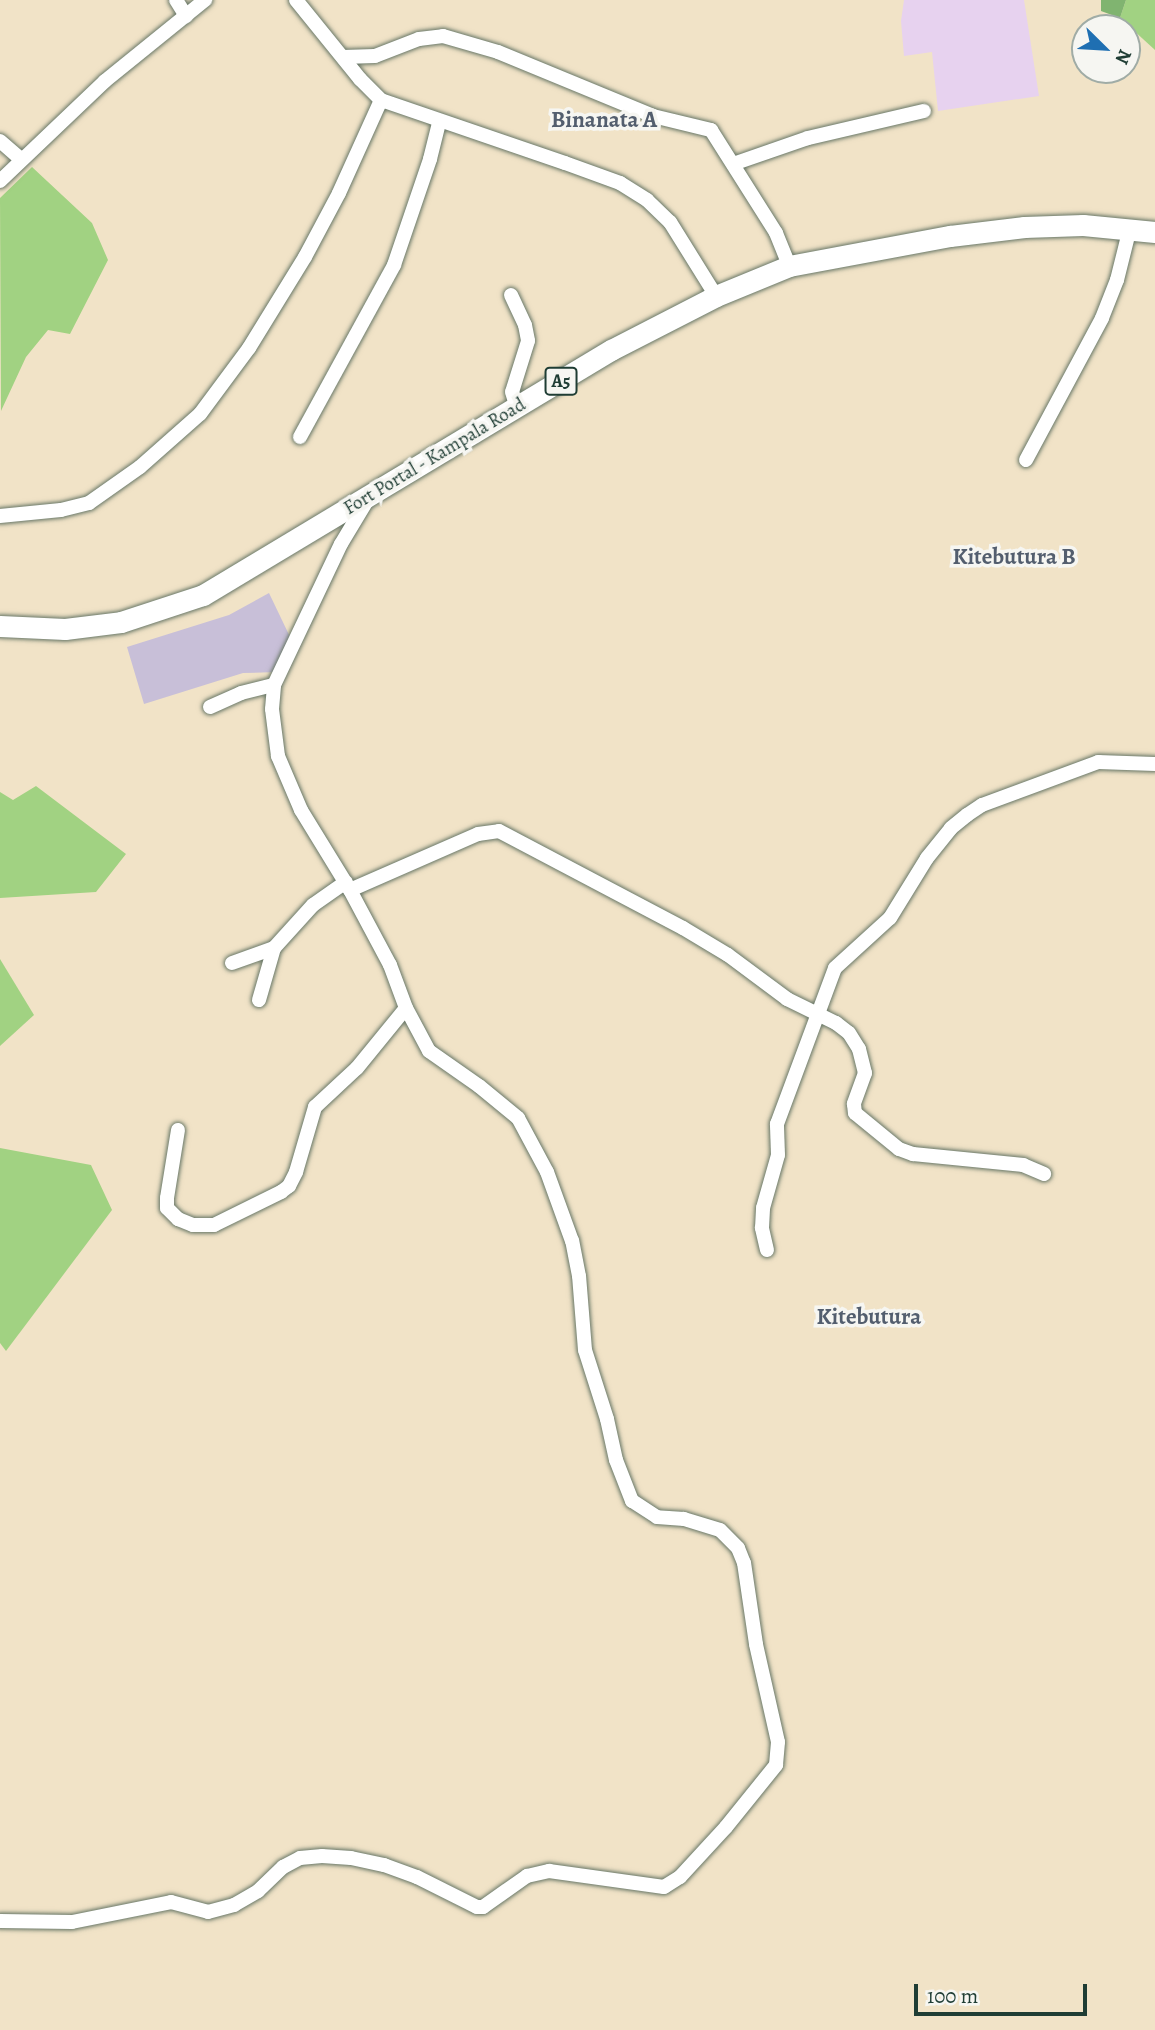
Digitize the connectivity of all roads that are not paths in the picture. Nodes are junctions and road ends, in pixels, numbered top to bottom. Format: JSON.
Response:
{"nodes":[{"id":1,"x":176,"y":0,"type":"edge"},
{"id":2,"x":205,"y":0,"type":"edge"},
{"id":3,"x":296,"y":0,"type":"edge"},
{"id":4,"x":186,"y":16,"type":"junction"},
{"id":5,"x":343,"y":57,"type":"junction"},
{"id":6,"x":382,"y":100,"type":"junction"},
{"id":7,"x":923,"y":111,"type":"dead end"},
{"id":8,"x":439,"y":122,"type":"junction"},
{"id":9,"x":0,"y":141,"type":"edge"},
{"id":10,"x":21,"y":159,"type":"junction"},
{"id":11,"x":733,"y":164,"type":"junction"},
{"id":12,"x":0,"y":180,"type":"edge"},
{"id":13,"x":1130,"y":228,"type":"junction"},
{"id":14,"x":1155,"y":232,"type":"edge"},
{"id":15,"x":789,"y":266,"type":"junction"},
{"id":16,"x":511,"y":296,"type":"dead end"},
{"id":17,"x":716,"y":296,"type":"junction"},
{"id":18,"x":517,"y":408,"type":"junction"},
{"id":19,"x":300,"y":438,"type":"dead end"},
{"id":20,"x":1026,"y":460,"type":"dead end"},
{"id":21,"x":370,"y":496,"type":"junction"},
{"id":22,"x":0,"y":516,"type":"edge"},
{"id":23,"x":0,"y":626,"type":"edge"},
{"id":24,"x":274,"y":685,"type":"junction"},
{"id":25,"x":210,"y":707,"type":"dead end"},
{"id":26,"x":1155,"y":764,"type":"edge"},
{"id":27,"x":348,"y":886,"type":"junction"},
{"id":28,"x":274,"y":948,"type":"junction"},
{"id":29,"x":232,"y":963,"type":"dead end"},
{"id":30,"x":259,"y":1000,"type":"dead end"},
{"id":31,"x":406,"y":1008,"type":"junction"},
{"id":32,"x":818,"y":1012,"type":"junction"},
{"id":33,"x":178,"y":1130,"type":"dead end"},
{"id":34,"x":1044,"y":1174,"type":"dead end"},
{"id":35,"x":767,"y":1250,"type":"dead end"},
{"id":36,"x":0,"y":1921,"type":"edge"}],
"edges":[{"from":1,"to":4,"type":"street"},
{"from":2,"to":4,"type":"street"},
{"from":3,"to":5,"type":"street"},
{"from":4,"to":10,"type":"street"},
{"from":5,"to":6,"type":"street"},
{"from":5,"to":11,"type":"street"},
{"from":6,"to":8,"type":"street"},
{"from":6,"to":22,"type":"street"},
{"from":7,"to":11,"type":"street"},
{"from":8,"to":17,"type":"street"},
{"from":8,"to":19,"type":"street"},
{"from":9,"to":10,"type":"street"},
{"from":10,"to":12,"type":"street"},
{"from":11,"to":15,"type":"street"},
{"from":13,"to":14,"type":"highway","name":"Fort Portal - Kampala Road","number":"A5"},
{"from":13,"to":15,"type":"highway","name":"Fort Portal - Kampala Road","number":"A5"},
{"from":13,"to":20,"type":"street"},
{"from":15,"to":17,"type":"highway","name":"Fort Portal - Kampala Road","number":"A5"},
{"from":16,"to":18,"type":"street"},
{"from":17,"to":18,"type":"highway","name":"Fort Portal - Kampala Road","number":"A5"},
{"from":18,"to":21,"type":"highway","name":"Fort Portal - Kampala Road","number":"A5"},
{"from":21,"to":23,"type":"highway","name":"Fort Portal - Kampala Road","number":"A5"},
{"from":21,"to":24,"type":"street"},
{"from":24,"to":25,"type":"street"},
{"from":24,"to":27,"type":"street"},
{"from":26,"to":32,"type":"street"},
{"from":27,"to":28,"type":"street"},
{"from":27,"to":31,"type":"street"},
{"from":27,"to":32,"type":"street"},
{"from":28,"to":29,"type":"street"},
{"from":28,"to":30,"type":"street"},
{"from":31,"to":33,"type":"street"},
{"from":31,"to":36,"type":"street"},
{"from":32,"to":34,"type":"street"},
{"from":32,"to":35,"type":"street"}]}
